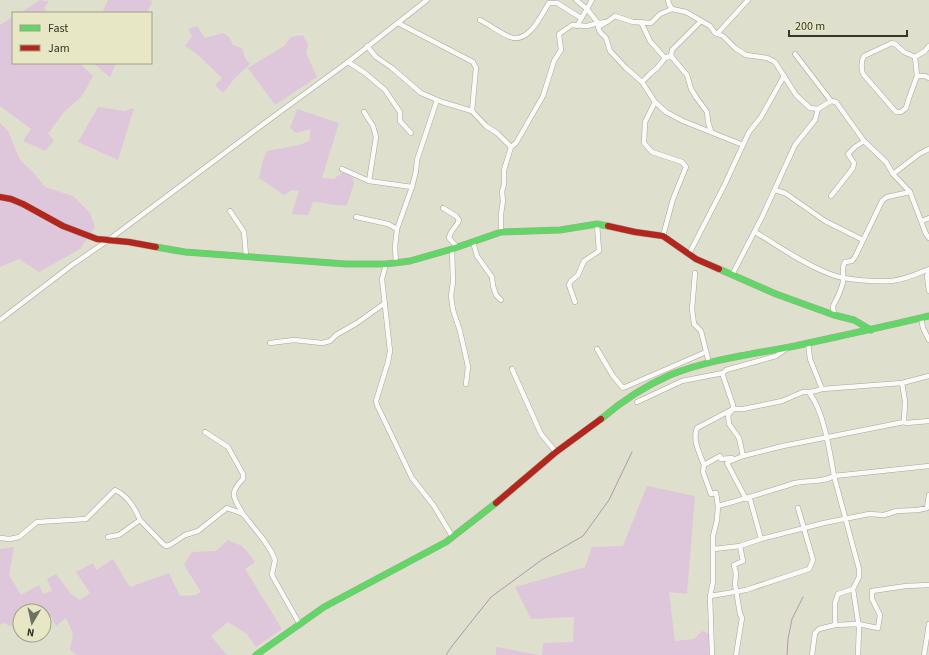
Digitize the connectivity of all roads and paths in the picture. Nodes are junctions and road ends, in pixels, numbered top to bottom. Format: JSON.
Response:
{"nodes":[{"id":1,"x":427,"y":0,"type":"edge"},
{"id":2,"x":576,"y":0,"type":"edge"},
{"id":3,"x":592,"y":0,"type":"edge"},
{"id":4,"x":668,"y":0,"type":"edge"},
{"id":5,"x":748,"y":0,"type":"edge"},
{"id":6,"x":587,"y":9,"type":"junction"},
{"id":7,"x":672,"y":9,"type":"junction"},
{"id":8,"x":581,"y":18,"type":"junction"},
{"id":9,"x":480,"y":20,"type":"dead end"},
{"id":10,"x":701,"y":21,"type":"junction"},
{"id":11,"x":598,"y":22,"type":"junction"},
{"id":12,"x":607,"y":22,"type":"junction"},
{"id":13,"x":640,"y":22,"type":"junction"},
{"id":14,"x":398,"y":23,"type":"junction"},
{"id":15,"x":576,"y":26,"type":"junction"},
{"id":16,"x":717,"y":34,"type":"junction"},
{"id":17,"x":367,"y":46,"type":"junction"},
{"id":18,"x":929,"y":46,"type":"edge"},
{"id":19,"x":795,"y":54,"type":"dead end"},
{"id":20,"x":671,"y":56,"type":"junction"},
{"id":21,"x":915,"y":57,"type":"junction"},
{"id":22,"x":665,"y":58,"type":"junction"},
{"id":23,"x":348,"y":62,"type":"junction"},
{"id":24,"x":784,"y":76,"type":"junction"},
{"id":25,"x":917,"y":76,"type":"junction"},
{"id":26,"x":929,"y":78,"type":"edge"},
{"id":27,"x":642,"y":82,"type":"junction"},
{"id":28,"x":437,"y":100,"type":"junction"},
{"id":29,"x":831,"y":101,"type":"junction"},
{"id":30,"x":655,"y":102,"type":"junction"},
{"id":31,"x":818,"y":109,"type":"junction"},
{"id":32,"x":472,"y":111,"type":"junction"},
{"id":33,"x":364,"y":112,"type":"dead end"},
{"id":34,"x":711,"y":131,"type":"junction"},
{"id":35,"x":411,"y":133,"type":"dead end"},
{"id":36,"x":864,"y":141,"type":"junction"},
{"id":37,"x":743,"y":145,"type":"junction"},
{"id":38,"x":511,"y":148,"type":"junction"},
{"id":39,"x":929,"y":149,"type":"edge"},
{"id":40,"x":342,"y":169,"type":"dead end"},
{"id":41,"x":893,"y":174,"type":"junction"},
{"id":42,"x":369,"y":181,"type":"junction"},
{"id":43,"x":412,"y":187,"type":"junction"},
{"id":44,"x":775,"y":190,"type":"junction"},
{"id":45,"x":910,"y":192,"type":"junction"},
{"id":46,"x":831,"y":196,"type":"dead end"},
{"id":47,"x":0,"y":197,"type":"edge"},
{"id":48,"x":443,"y":208,"type":"dead end"},
{"id":49,"x":230,"y":211,"type":"dead end"},
{"id":50,"x":356,"y":217,"type":"dead end"},
{"id":51,"x":929,"y":218,"type":"edge"},
{"id":52,"x":922,"y":221,"type":"junction"},
{"id":53,"x":597,"y":224,"type":"junction"},
{"id":54,"x":397,"y":229,"type":"junction"},
{"id":55,"x":500,"y":232,"type":"junction"},
{"id":56,"x":755,"y":232,"type":"junction"},
{"id":57,"x":664,"y":236,"type":"junction"},
{"id":58,"x":929,"y":238,"type":"edge"},
{"id":59,"x":863,"y":240,"type":"junction"},
{"id":60,"x":107,"y":241,"type":"junction"},
{"id":61,"x":473,"y":242,"type":"junction"},
{"id":62,"x":455,"y":248,"type":"junction"},
{"id":63,"x":689,"y":254,"type":"junction"},
{"id":64,"x":246,"y":256,"type":"junction"},
{"id":65,"x":396,"y":263,"type":"junction"},
{"id":66,"x":386,"y":264,"type":"junction"},
{"id":67,"x":929,"y":270,"type":"edge"},
{"id":68,"x":696,"y":273,"type":"dead end"},
{"id":69,"x":732,"y":275,"type":"junction"},
{"id":70,"x":843,"y":279,"type":"junction"},
{"id":71,"x":929,"y":291,"type":"edge"},
{"id":72,"x":501,"y":300,"type":"dead end"},
{"id":73,"x":575,"y":302,"type":"dead end"},
{"id":74,"x":385,"y":303,"type":"junction"},
{"id":75,"x":834,"y":315,"type":"junction"},
{"id":76,"x":929,"y":316,"type":"edge"},
{"id":77,"x":921,"y":318,"type":"junction"},
{"id":78,"x":0,"y":320,"type":"edge"},
{"id":79,"x":871,"y":330,"type":"junction"},
{"id":80,"x":929,"y":340,"type":"edge"},
{"id":81,"x":808,"y":343,"type":"junction"},
{"id":82,"x":270,"y":344,"type":"dead end"},
{"id":83,"x":789,"y":347,"type":"junction"},
{"id":84,"x":598,"y":349,"type":"dead end"},
{"id":85,"x":706,"y":352,"type":"junction"},
{"id":86,"x":709,"y":363,"type":"junction"},
{"id":87,"x":512,"y":369,"type":"dead end"},
{"id":88,"x":723,"y":373,"type":"junction"},
{"id":89,"x":929,"y":376,"type":"edge"},
{"id":90,"x":902,"y":383,"type":"junction"},
{"id":91,"x":466,"y":384,"type":"dead end"},
{"id":92,"x":822,"y":388,"type":"junction"},
{"id":93,"x":811,"y":392,"type":"junction"},
{"id":94,"x":637,"y":402,"type":"dead end"},
{"id":95,"x":733,"y":409,"type":"junction"},
{"id":96,"x":929,"y":420,"type":"edge"},
{"id":97,"x":904,"y":422,"type":"junction"},
{"id":98,"x":205,"y":432,"type":"dead end"},
{"id":99,"x":827,"y":438,"type":"junction"},
{"id":100,"x":556,"y":452,"type":"junction"},
{"id":101,"x":743,"y":456,"type":"junction"},
{"id":102,"x":735,"y":458,"type":"junction"},
{"id":103,"x":704,"y":465,"type":"junction"},
{"id":104,"x":929,"y":466,"type":"edge"},
{"id":105,"x":834,"y":476,"type":"junction"},
{"id":106,"x":929,"y":495,"type":"edge"},
{"id":107,"x":746,"y":499,"type":"junction"},
{"id":108,"x":718,"y":506,"type":"junction"},
{"id":109,"x":798,"y":508,"type":"dead end"},
{"id":110,"x":243,"y":514,"type":"junction"},
{"id":111,"x":845,"y":519,"type":"junction"},
{"id":112,"x":140,"y":520,"type":"junction"},
{"id":113,"x":804,"y":528,"type":"junction"},
{"id":114,"x":452,"y":536,"type":"junction"},
{"id":115,"x":108,"y":537,"type":"dead end"},
{"id":116,"x":0,"y":538,"type":"edge"},
{"id":117,"x":761,"y":539,"type":"junction"},
{"id":118,"x":740,"y":546,"type":"junction"},
{"id":119,"x":714,"y":549,"type":"junction"},
{"id":120,"x":929,"y":585,"type":"edge"},
{"id":121,"x":853,"y":589,"type":"junction"},
{"id":122,"x":737,"y":592,"type":"junction"},
{"id":123,"x":710,"y":596,"type":"junction"},
{"id":124,"x":299,"y":623,"type":"junction"},
{"id":125,"x":858,"y":624,"type":"junction"},
{"id":126,"x":929,"y":624,"type":"edge"},
{"id":127,"x":836,"y":626,"type":"junction"},
{"id":128,"x":256,"y":655,"type":"edge"},
{"id":129,"x":712,"y":655,"type":"edge"},
{"id":130,"x":736,"y":655,"type":"edge"},
{"id":131,"x":812,"y":655,"type":"edge"},
{"id":132,"x":858,"y":655,"type":"edge"},
{"id":133,"x":924,"y":655,"type":"edge"}],
"edges":[{"from":1,"to":14,"type":"street"},
{"from":2,"to":6,"type":"street"},
{"from":3,"to":6,"type":"street"},
{"from":4,"to":7,"type":"street"},
{"from":5,"to":16,"type":"street"},
{"from":6,"to":8,"type":"street"},
{"from":6,"to":11,"type":"street"},
{"from":7,"to":10,"type":"street"},
{"from":7,"to":13,"type":"street"},
{"from":8,"to":9,"type":"street"},
{"from":8,"to":15,"type":"street"},
{"from":10,"to":16,"type":"street"},
{"from":10,"to":20,"type":"street"},
{"from":11,"to":12,"type":"street"},
{"from":11,"to":15,"type":"street"},
{"from":12,"to":13,"type":"street"},
{"from":12,"to":27,"type":"street"},
{"from":13,"to":22,"type":"street"},
{"from":14,"to":17,"type":"street"},
{"from":14,"to":32,"type":"street"},
{"from":15,"to":38,"type":"street"},
{"from":16,"to":24,"type":"street"},
{"from":17,"to":23,"type":"street"},
{"from":17,"to":28,"type":"street"},
{"from":18,"to":21,"type":"street"},
{"from":19,"to":29,"type":"street"},
{"from":20,"to":22,"type":"street"},
{"from":20,"to":34,"type":"street"},
{"from":21,"to":25,"type":"street"},
{"from":21,"to":25,"type":"street"},
{"from":22,"to":27,"type":"street"},
{"from":23,"to":35,"type":"street"},
{"from":23,"to":60,"type":"street"},
{"from":24,"to":31,"type":"street"},
{"from":24,"to":37,"type":"street"},
{"from":25,"to":26,"type":"street"},
{"from":27,"to":30,"type":"street"},
{"from":28,"to":32,"type":"street"},
{"from":28,"to":43,"type":"street"},
{"from":29,"to":31,"type":"street"},
{"from":29,"to":36,"type":"street"},
{"from":30,"to":34,"type":"street"},
{"from":30,"to":57,"type":"street"},
{"from":31,"to":44,"type":"street"},
{"from":32,"to":38,"type":"street"},
{"from":33,"to":42,"type":"street"},
{"from":34,"to":37,"type":"street"},
{"from":36,"to":41,"type":"street"},
{"from":36,"to":46,"type":"street"},
{"from":37,"to":63,"type":"street"},
{"from":38,"to":55,"type":"street"},
{"from":39,"to":41,"type":"street"},
{"from":40,"to":42,"type":"street"},
{"from":41,"to":45,"type":"street"},
{"from":42,"to":43,"type":"street"},
{"from":43,"to":54,"type":"street"},
{"from":44,"to":56,"type":"street"},
{"from":44,"to":59,"type":"street"},
{"from":45,"to":52,"type":"street"},
{"from":45,"to":59,"type":"street"},
{"from":47,"to":60,"type":"street"},
{"from":48,"to":62,"type":"street"},
{"from":49,"to":64,"type":"street"},
{"from":50,"to":54,"type":"street"},
{"from":51,"to":52,"type":"street"},
{"from":52,"to":58,"type":"street"},
{"from":53,"to":55,"type":"street"},
{"from":53,"to":57,"type":"street"},
{"from":53,"to":73,"type":"street"},
{"from":54,"to":65,"type":"street"},
{"from":55,"to":61,"type":"street"},
{"from":56,"to":69,"type":"street"},
{"from":56,"to":70,"type":"street"},
{"from":57,"to":63,"type":"street"},
{"from":59,"to":70,"type":"street"},
{"from":60,"to":64,"type":"street"},
{"from":60,"to":78,"type":"street"},
{"from":61,"to":62,"type":"street"},
{"from":61,"to":72,"type":"street"},
{"from":62,"to":65,"type":"street"},
{"from":62,"to":91,"type":"street"},
{"from":63,"to":69,"type":"street"},
{"from":64,"to":66,"type":"street"},
{"from":65,"to":66,"type":"street"},
{"from":66,"to":74,"type":"street"},
{"from":67,"to":70,"type":"street"},
{"from":67,"to":71,"type":"street"},
{"from":68,"to":85,"type":"street"},
{"from":69,"to":75,"type":"street"},
{"from":70,"to":75,"type":"street"},
{"from":74,"to":82,"type":"street"},
{"from":74,"to":114,"type":"street"},
{"from":75,"to":79,"type":"street"},
{"from":76,"to":77,"type":"street"},
{"from":77,"to":79,"type":"street"},
{"from":77,"to":80,"type":"street"},
{"from":79,"to":81,"type":"street"},
{"from":81,"to":83,"type":"street"},
{"from":81,"to":92,"type":"street"},
{"from":83,"to":86,"type":"street"},
{"from":83,"to":88,"type":"street"},
{"from":84,"to":85,"type":"street"},
{"from":85,"to":86,"type":"street"},
{"from":86,"to":100,"type":"street"},
{"from":87,"to":100,"type":"street"},
{"from":88,"to":94,"type":"street"},
{"from":88,"to":95,"type":"street"},
{"from":89,"to":90,"type":"street"},
{"from":90,"to":92,"type":"street"},
{"from":90,"to":97,"type":"street"},
{"from":92,"to":93,"type":"street"},
{"from":93,"to":95,"type":"street"},
{"from":93,"to":99,"type":"street"},
{"from":95,"to":101,"type":"street"},
{"from":95,"to":103,"type":"street"},
{"from":96,"to":97,"type":"street"},
{"from":97,"to":99,"type":"street"},
{"from":98,"to":110,"type":"street"},
{"from":99,"to":101,"type":"street"},
{"from":99,"to":105,"type":"street"},
{"from":100,"to":114,"type":"street"},
{"from":101,"to":102,"type":"street"},
{"from":102,"to":103,"type":"street"},
{"from":102,"to":107,"type":"street"},
{"from":103,"to":108,"type":"street"},
{"from":104,"to":105,"type":"street"},
{"from":105,"to":107,"type":"street"},
{"from":105,"to":111,"type":"street"},
{"from":106,"to":111,"type":"street"},
{"from":107,"to":108,"type":"street"},
{"from":107,"to":117,"type":"street"},
{"from":108,"to":119,"type":"street"},
{"from":109,"to":113,"type":"street"},
{"from":110,"to":112,"type":"street"},
{"from":110,"to":124,"type":"street"},
{"from":111,"to":113,"type":"street"},
{"from":111,"to":121,"type":"street"},
{"from":112,"to":115,"type":"street"},
{"from":112,"to":116,"type":"street"},
{"from":113,"to":117,"type":"street"},
{"from":113,"to":122,"type":"street"},
{"from":114,"to":124,"type":"street"},
{"from":117,"to":118,"type":"street"},
{"from":118,"to":119,"type":"street"},
{"from":118,"to":122,"type":"street"},
{"from":119,"to":123,"type":"street"},
{"from":120,"to":125,"type":"street"},
{"from":121,"to":125,"type":"street"},
{"from":121,"to":127,"type":"street"},
{"from":122,"to":123,"type":"street"},
{"from":122,"to":130,"type":"street"},
{"from":123,"to":129,"type":"street"},
{"from":124,"to":128,"type":"street"},
{"from":125,"to":127,"type":"street"},
{"from":125,"to":132,"type":"street"},
{"from":126,"to":133,"type":"street"},
{"from":127,"to":131,"type":"street"}]}
